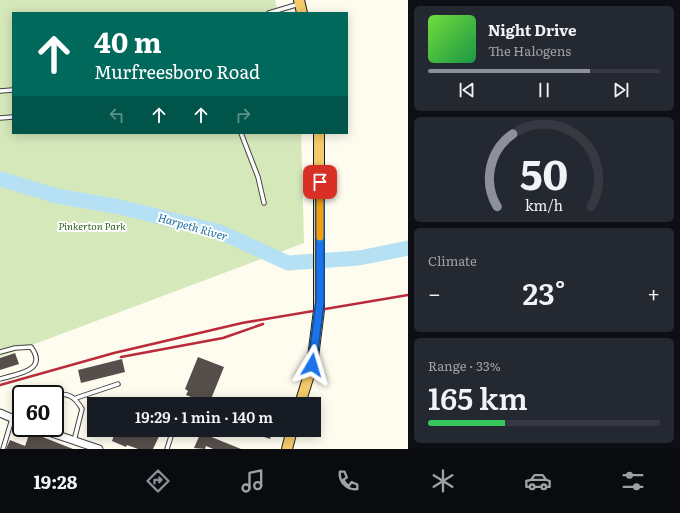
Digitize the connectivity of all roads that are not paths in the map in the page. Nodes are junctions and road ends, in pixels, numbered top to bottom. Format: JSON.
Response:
{"nodes":[{"id":1,"x":301,"y":6,"type":"edge"},
{"id":2,"x":274,"y":12,"type":"edge"},
{"id":3,"x":12,"y":90,"type":"edge"},
{"id":4,"x":0,"y":91,"type":"edge"},
{"id":5,"x":0,"y":118,"type":"edge"},
{"id":6,"x":12,"y":118,"type":"edge"},
{"id":7,"x":241,"y":134,"type":"edge"},
{"id":8,"x":319,"y":134,"type":"edge"},
{"id":9,"x":264,"y":203,"type":"dead end"},
{"id":10,"x":0,"y":352,"type":"edge"},
{"id":11,"x":0,"y":379,"type":"edge"},
{"id":12,"x":118,"y":384,"type":"dead end"},
{"id":13,"x":64,"y":394,"type":"edge"},
{"id":14,"x":302,"y":397,"type":"edge"},
{"id":15,"x":76,"y":398,"type":"junction"},
{"id":16,"x":0,"y":413,"type":"edge"},
{"id":17,"x":12,"y":419,"type":"joint"},
{"id":18,"x":63,"y":437,"type":"edge"},
{"id":19,"x":171,"y":437,"type":"edge"},
{"id":20,"x":290,"y":437,"type":"edge"},
{"id":21,"x":74,"y":441,"type":"junction"},
{"id":22,"x":2,"y":449,"type":"edge"},
{"id":23,"x":99,"y":449,"type":"edge"},
{"id":24,"x":167,"y":449,"type":"edge"},
{"id":25,"x":287,"y":449,"type":"edge"}],
"edges":[{"from":1,"to":2,"type":"lane"},
{"from":3,"to":4,"type":"lane"},
{"from":5,"to":6,"type":"lane"},
{"from":7,"to":9,"type":"lane"},
{"from":8,"to":14,"type":"main road"},
{"from":10,"to":11,"type":"lane"},
{"from":12,"to":15,"type":"lane"},
{"from":13,"to":15,"type":"lane"},
{"from":15,"to":21,"type":"lane"},
{"from":16,"to":17,"type":"street"},
{"from":17,"to":22,"type":"lane"},
{"from":18,"to":21,"type":"street"},
{"from":19,"to":24,"type":"lane"},
{"from":20,"to":25,"type":"main road"},
{"from":21,"to":23,"type":"street"}]}
